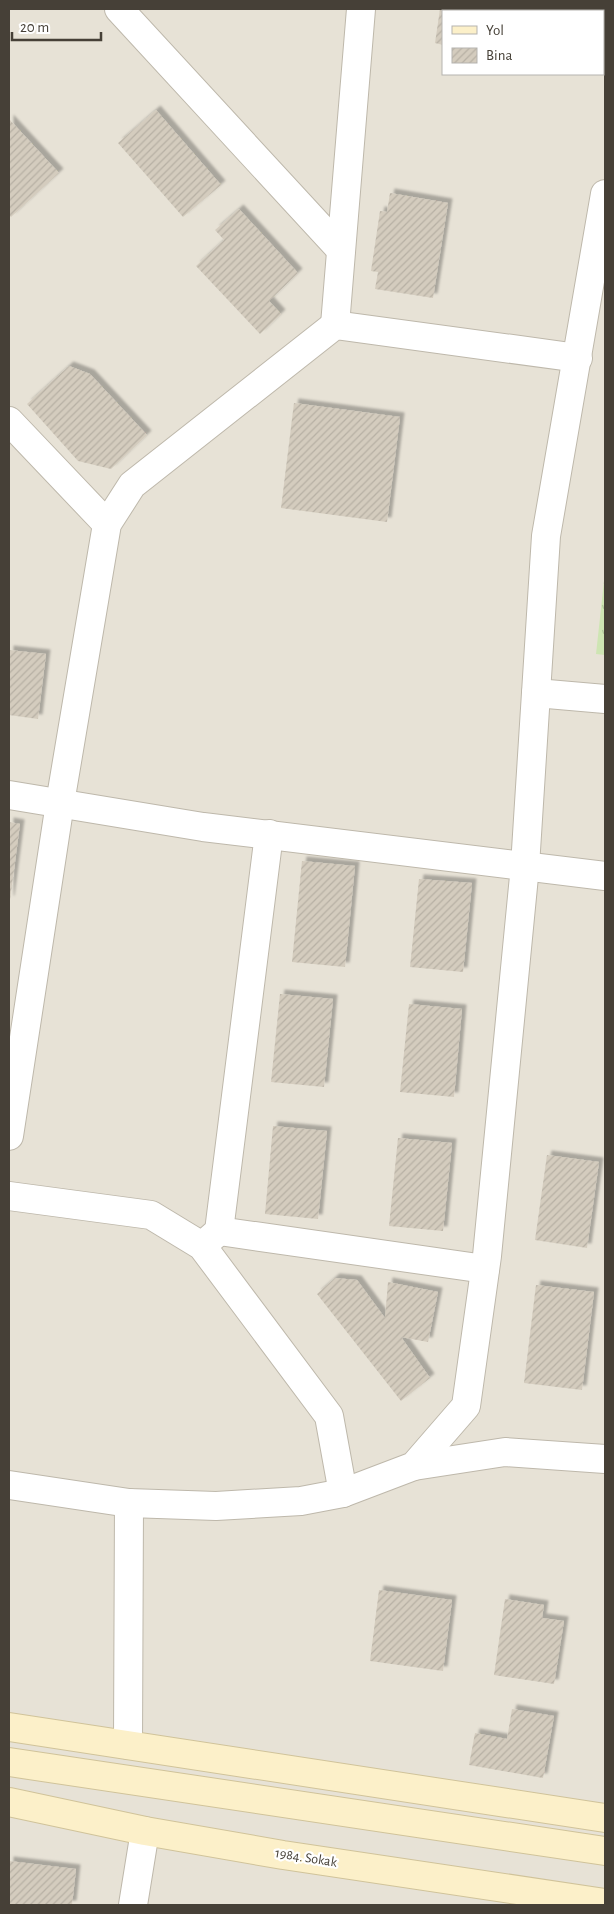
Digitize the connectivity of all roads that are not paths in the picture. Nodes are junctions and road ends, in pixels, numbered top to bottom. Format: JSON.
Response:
{"nodes":[{"id":1,"x":119,"y":9,"type":"edge"},
{"id":2,"x":361,"y":9,"type":"edge"},
{"id":3,"x":605,"y":194,"type":"edge"},
{"id":4,"x":341,"y":250,"type":"junction"},
{"id":5,"x":335,"y":325,"type":"junction"},
{"id":6,"x":578,"y":358,"type":"junction"},
{"id":7,"x":9,"y":421,"type":"edge"},
{"id":8,"x":107,"y":524,"type":"junction"},
{"id":9,"x":536,"y":693,"type":"junction"},
{"id":10,"x":605,"y":699,"type":"edge"},
{"id":11,"x":9,"y":794,"type":"edge"},
{"id":12,"x":60,"y":803,"type":"junction"},
{"id":13,"x":269,"y":834,"type":"junction"},
{"id":14,"x":525,"y":866,"type":"junction"},
{"id":15,"x":605,"y":876,"type":"edge"},
{"id":16,"x":9,"y":1136,"type":"edge"},
{"id":17,"x":9,"y":1196,"type":"edge"},
{"id":18,"x":210,"y":1239,"type":"junction"},
{"id":19,"x":485,"y":1269,"type":"junction"},
{"id":20,"x":605,"y":1459,"type":"edge"},
{"id":21,"x":414,"y":1466,"type":"junction"},
{"id":22,"x":9,"y":1485,"type":"edge"},
{"id":23,"x":343,"y":1493,"type":"junction"},
{"id":24,"x":130,"y":1502,"type":"junction"},
{"id":25,"x":9,"y":1727,"type":"edge"},
{"id":26,"x":128,"y":1745,"type":"junction"},
{"id":27,"x":9,"y":1762,"type":"edge"},
{"id":28,"x":9,"y":1802,"type":"edge"},
{"id":29,"x":605,"y":1818,"type":"edge"},
{"id":30,"x":145,"y":1831,"type":"junction"},
{"id":31,"x":605,"y":1851,"type":"edge"},
{"id":32,"x":605,"y":1903,"type":"edge"},
{"id":33,"x":133,"y":1905,"type":"edge"}],
"edges":[{"from":1,"to":4,"type":"street"},
{"from":2,"to":4,"type":"street"},
{"from":3,"to":6,"type":"street"},
{"from":4,"to":5,"type":"street"},
{"from":5,"to":6,"type":"street"},
{"from":5,"to":8,"type":"street"},
{"from":6,"to":9,"type":"street"},
{"from":7,"to":8,"type":"street"},
{"from":8,"to":12,"type":"street"},
{"from":9,"to":10,"type":"street"},
{"from":9,"to":14,"type":"street"},
{"from":11,"to":12,"type":"street"},
{"from":12,"to":13,"type":"street"},
{"from":12,"to":16,"type":"street"},
{"from":13,"to":14,"type":"street"},
{"from":13,"to":18,"type":"street"},
{"from":14,"to":15,"type":"street"},
{"from":14,"to":19,"type":"street"},
{"from":17,"to":18,"type":"street"},
{"from":18,"to":19,"type":"street"},
{"from":18,"to":23,"type":"street"},
{"from":19,"to":21,"type":"street"},
{"from":20,"to":21,"type":"street"},
{"from":21,"to":23,"type":"street"},
{"from":22,"to":24,"type":"street"},
{"from":23,"to":24,"type":"street"},
{"from":24,"to":26,"type":"street"},
{"from":25,"to":26,"type":"main road"},
{"from":26,"to":29,"type":"main road"},
{"from":27,"to":31,"type":"main road"},
{"from":28,"to":30,"type":"main road","name":"1984. Sokak"},
{"from":30,"to":32,"type":"main road","name":"1984. Sokak"},
{"from":30,"to":33,"type":"street"}]}
